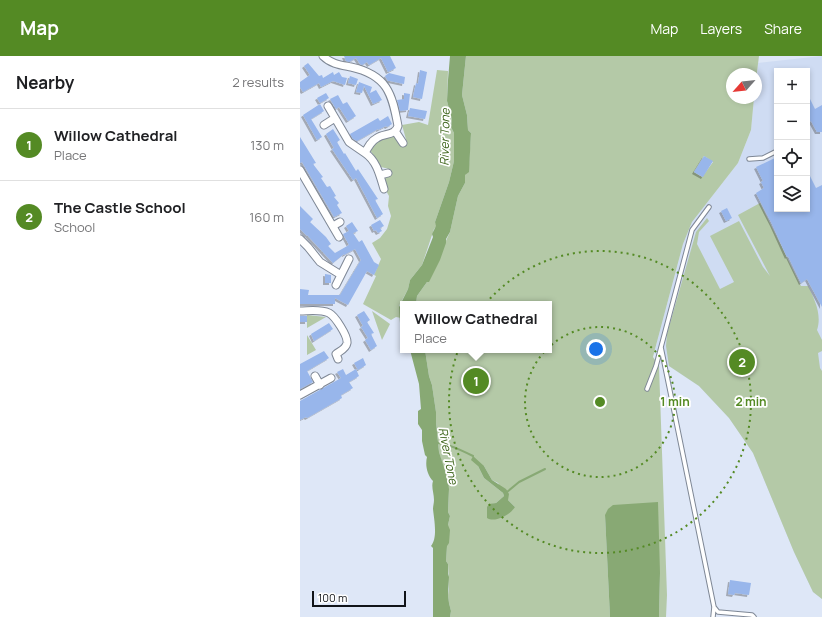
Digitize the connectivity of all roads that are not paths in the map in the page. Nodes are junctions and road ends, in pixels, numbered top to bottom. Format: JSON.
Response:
{"nodes":[{"id":1,"x":323,"y":56,"type":"edge"},
{"id":2,"x":328,"y":106,"type":"dead end"},
{"id":3,"x":335,"y":118,"type":"junction"},
{"id":4,"x":324,"y":125,"type":"dead end"},
{"id":5,"x":395,"y":131,"type":"junction"},
{"id":6,"x":403,"y":143,"type":"dead end"},
{"id":7,"x":774,"y":152,"type":"edge"},
{"id":8,"x":365,"y":153,"type":"junction"},
{"id":9,"x":749,"y":159,"type":"dead end"},
{"id":10,"x":300,"y":170,"type":"edge"},
{"id":11,"x":388,"y":173,"type":"dead end"},
{"id":12,"x":380,"y":175,"type":"junction"},
{"id":13,"x":384,"y":189,"type":"dead end"},
{"id":14,"x":710,"y":208,"type":"dead end"},
{"id":15,"x":340,"y":222,"type":"dead end"},
{"id":16,"x":332,"y":226,"type":"junction"},
{"id":17,"x":339,"y":237,"type":"dead end"},
{"id":18,"x":300,"y":239,"type":"edge"},
{"id":19,"x":349,"y":260,"type":"dead end"},
{"id":20,"x":341,"y":275,"type":"junction"},
{"id":21,"x":336,"y":285,"type":"dead end"},
{"id":22,"x":300,"y":311,"type":"edge"},
{"id":23,"x":661,"y":347,"type":"junction"},
{"id":24,"x":336,"y":354,"type":"dead end"},
{"id":25,"x":315,"y":376,"type":"dead end"},
{"id":26,"x":332,"y":378,"type":"dead end"},
{"id":27,"x":320,"y":384,"type":"junction"},
{"id":28,"x":647,"y":389,"type":"dead end"},
{"id":29,"x":300,"y":395,"type":"edge"},
{"id":30,"x":714,"y":607,"type":"junction"},
{"id":31,"x":712,"y":617,"type":"edge"},
{"id":32,"x":754,"y":617,"type":"edge"}],
"edges":[{"from":1,"to":5,"type":"street"},
{"from":2,"to":3,"type":"street"},
{"from":3,"to":4,"type":"street"},
{"from":3,"to":8,"type":"street"},
{"from":5,"to":6,"type":"street"},
{"from":5,"to":8,"type":"street"},
{"from":7,"to":9,"type":"lane"},
{"from":8,"to":12,"type":"street"},
{"from":10,"to":16,"type":"street"},
{"from":11,"to":12,"type":"street"},
{"from":12,"to":13,"type":"street"},
{"from":14,"to":23,"type":"lane"},
{"from":15,"to":16,"type":"street"},
{"from":16,"to":17,"type":"street"},
{"from":18,"to":20,"type":"street"},
{"from":19,"to":20,"type":"street"},
{"from":20,"to":21,"type":"street"},
{"from":22,"to":24,"type":"street"},
{"from":23,"to":28,"type":"lane"},
{"from":23,"to":30,"type":"lane"},
{"from":25,"to":27,"type":"street"},
{"from":26,"to":27,"type":"street"},
{"from":27,"to":29,"type":"street"},
{"from":30,"to":31,"type":"lane"},
{"from":30,"to":32,"type":"lane"}]}
